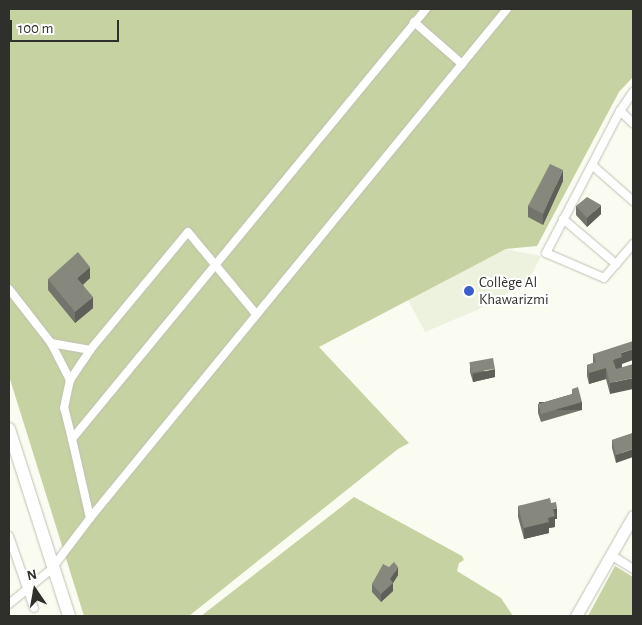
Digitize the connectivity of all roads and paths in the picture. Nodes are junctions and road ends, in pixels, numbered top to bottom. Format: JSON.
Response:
{"nodes":[{"id":1,"x":426,"y":9,"type":"edge"},
{"id":2,"x":507,"y":9,"type":"edge"},
{"id":3,"x":414,"y":22,"type":"junction"},
{"id":4,"x":462,"y":64,"type":"junction"},
{"id":5,"x":633,"y":92,"type":"edge"},
{"id":6,"x":620,"y":111,"type":"junction"},
{"id":7,"x":633,"y":123,"type":"edge"},
{"id":8,"x":592,"y":165,"type":"junction"},
{"id":9,"x":633,"y":201,"type":"edge"},
{"id":10,"x":563,"y":219,"type":"junction"},
{"id":11,"x":633,"y":244,"type":"edge"},
{"id":12,"x":215,"y":264,"type":"junction"},
{"id":13,"x":616,"y":264,"type":"junction"},
{"id":14,"x":9,"y":290,"type":"edge"},
{"id":15,"x":256,"y":314,"type":"junction"},
{"id":16,"x":52,"y":342,"type":"junction"},
{"id":17,"x":90,"y":350,"type":"junction"},
{"id":18,"x":70,"y":380,"type":"junction"},
{"id":19,"x":9,"y":430,"type":"edge"},
{"id":20,"x":72,"y":439,"type":"junction"},
{"id":21,"x":9,"y":452,"type":"edge"},
{"id":22,"x":90,"y":518,"type":"junction"},
{"id":23,"x":632,"y":520,"type":"edge"},
{"id":24,"x":9,"y":536,"type":"edge"},
{"id":25,"x":611,"y":555,"type":"junction"},
{"id":26,"x":633,"y":558,"type":"edge"},
{"id":27,"x":631,"y":567,"type":"edge"},
{"id":28,"x":51,"y":570,"type":"junction"},
{"id":29,"x":27,"y":589,"type":"junction"},
{"id":30,"x":9,"y":604,"type":"edge"},
{"id":31,"x":34,"y":608,"type":"dead end"},
{"id":32,"x":62,"y":616,"type":"edge"},
{"id":33,"x":69,"y":616,"type":"edge"},
{"id":34,"x":576,"y":616,"type":"edge"}],
"edges":[{"from":1,"to":3,"type":"street"},
{"from":2,"to":4,"type":"street"},
{"from":3,"to":4,"type":"street"},
{"from":3,"to":12,"type":"street"},
{"from":4,"to":15,"type":"street"},
{"from":5,"to":6,"type":"street"},
{"from":6,"to":7,"type":"street"},
{"from":6,"to":8,"type":"street"},
{"from":8,"to":9,"type":"street"},
{"from":8,"to":10,"type":"street"},
{"from":10,"to":13,"type":"street"},
{"from":10,"to":13,"type":"street"},
{"from":11,"to":13,"type":"street"},
{"from":12,"to":15,"type":"street"},
{"from":12,"to":17,"type":"street"},
{"from":12,"to":20,"type":"street"},
{"from":14,"to":16,"type":"street"},
{"from":15,"to":22,"type":"street"},
{"from":16,"to":17,"type":"street"},
{"from":16,"to":18,"type":"street"},
{"from":17,"to":18,"type":"street"},
{"from":18,"to":20,"type":"street"},
{"from":19,"to":28,"type":"main road"},
{"from":20,"to":22,"type":"street"},
{"from":21,"to":28,"type":"main road"},
{"from":22,"to":28,"type":"street"},
{"from":23,"to":25,"type":"street"},
{"from":24,"to":29,"type":"street"},
{"from":25,"to":27,"type":"street"},
{"from":25,"to":34,"type":"street"},
{"from":26,"to":27,"type":"street"},
{"from":28,"to":29,"type":"street"},
{"from":28,"to":32,"type":"main road"},
{"from":28,"to":33,"type":"main road"},
{"from":29,"to":30,"type":"street"},
{"from":29,"to":31,"type":"street"}]}
